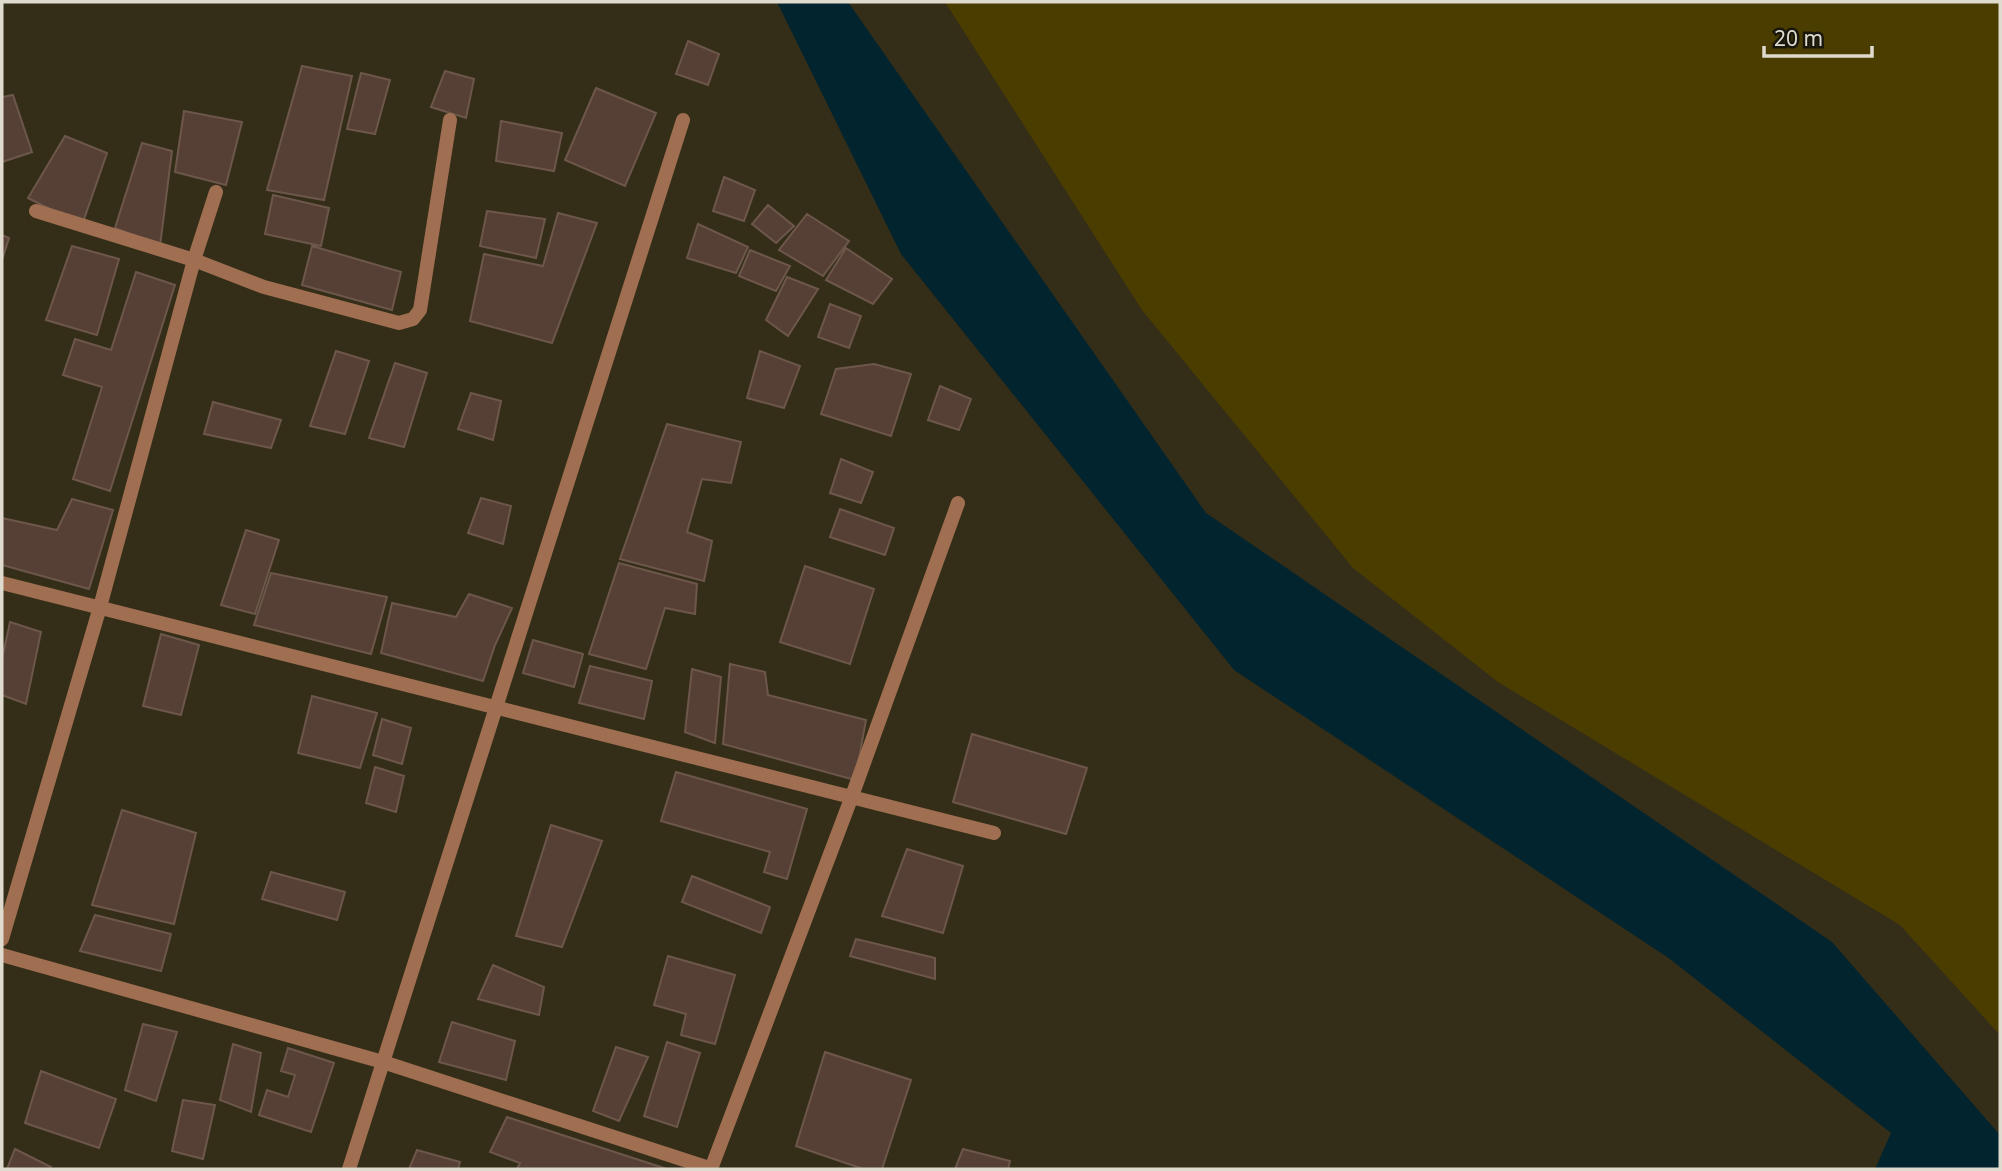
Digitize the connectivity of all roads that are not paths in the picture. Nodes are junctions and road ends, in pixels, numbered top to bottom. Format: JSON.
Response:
{"nodes":[{"id":1,"x":450,"y":120,"type":"dead end"},
{"id":2,"x":683,"y":120,"type":"dead end"},
{"id":3,"x":216,"y":192,"type":"dead end"},
{"id":4,"x":36,"y":211,"type":"dead end"},
{"id":5,"x":194,"y":260,"type":"junction"},
{"id":6,"x":958,"y":503,"type":"dead end"},
{"id":7,"x":2,"y":583,"type":"edge"},
{"id":8,"x":100,"y":607,"type":"junction"},
{"id":9,"x":497,"y":708,"type":"junction"},
{"id":10,"x":852,"y":796,"type":"junction"},
{"id":11,"x":994,"y":833,"type":"dead end"},
{"id":12,"x":2,"y":939,"type":"edge"},
{"id":13,"x":2,"y":955,"type":"edge"},
{"id":14,"x":383,"y":1062,"type":"junction"},
{"id":15,"x":349,"y":1169,"type":"edge"},
{"id":16,"x":712,"y":1169,"type":"edge"}],
"edges":[{"from":1,"to":5,"type":"street"},
{"from":2,"to":9,"type":"street"},
{"from":3,"to":5,"type":"street"},
{"from":4,"to":5,"type":"street"},
{"from":5,"to":8,"type":"street"},
{"from":6,"to":10,"type":"street"},
{"from":7,"to":8,"type":"street"},
{"from":8,"to":9,"type":"street"},
{"from":8,"to":12,"type":"street"},
{"from":9,"to":10,"type":"street"},
{"from":9,"to":14,"type":"street"},
{"from":10,"to":11,"type":"street"},
{"from":10,"to":16,"type":"street"},
{"from":13,"to":14,"type":"street"},
{"from":14,"to":15,"type":"street"},
{"from":14,"to":16,"type":"street"}]}
